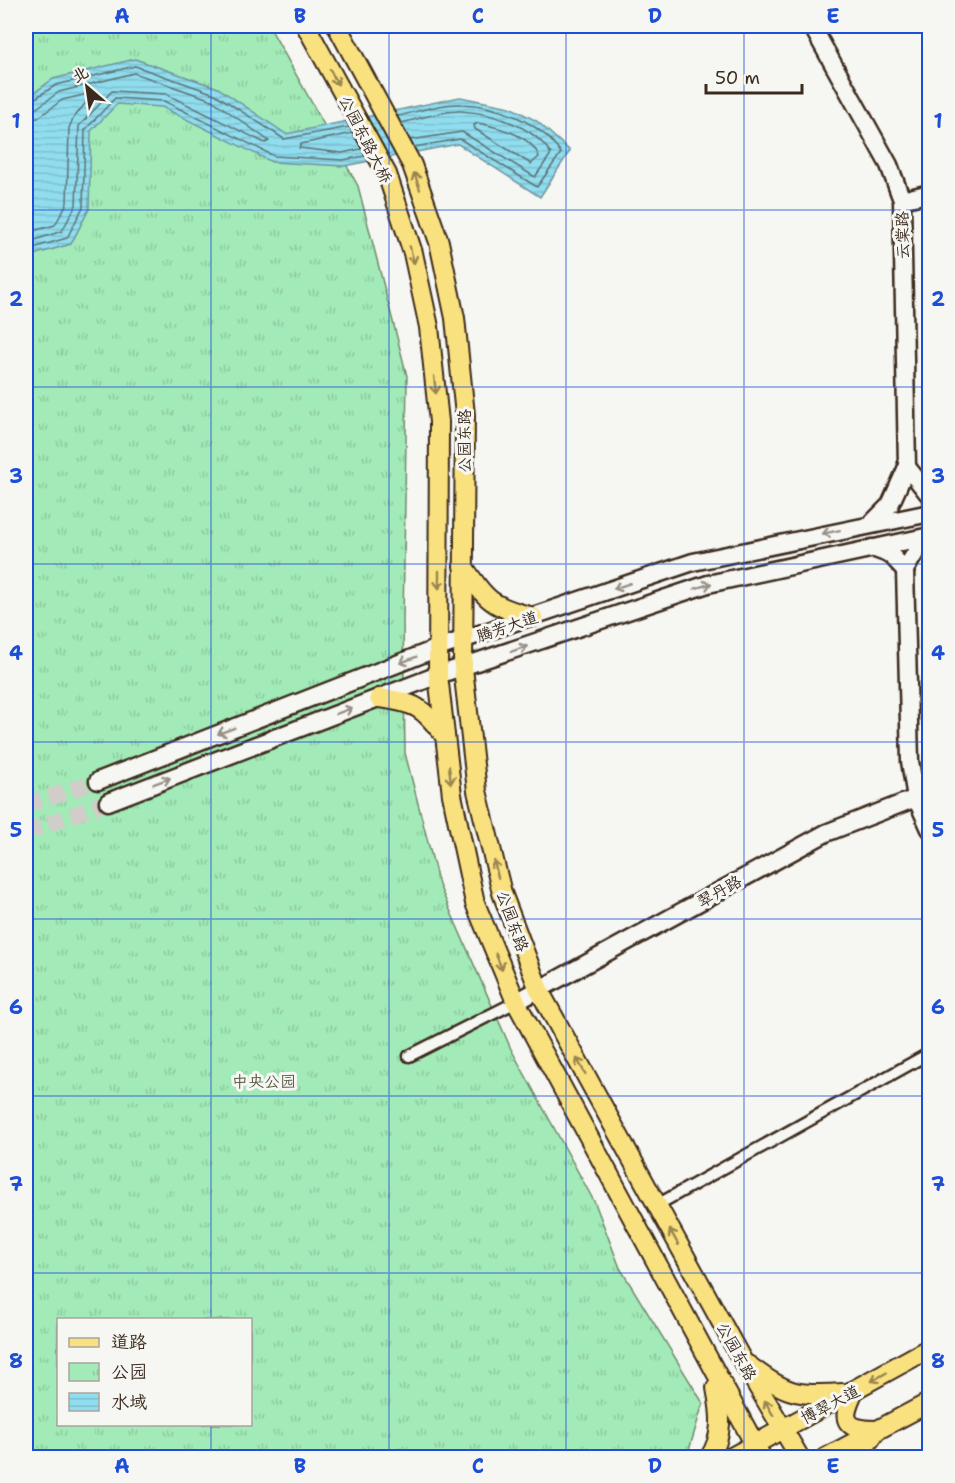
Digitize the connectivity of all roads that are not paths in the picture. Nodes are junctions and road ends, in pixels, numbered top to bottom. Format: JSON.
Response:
{"nodes":[{"id":1,"x":306,"y":26,"type":"edge"},
{"id":2,"x":337,"y":26,"type":"edge"},
{"id":3,"x":812,"y":26,"type":"edge"},
{"id":4,"x":930,"y":192,"type":"edge"},
{"id":5,"x":902,"y":200,"type":"junction"},
{"id":6,"x":455,"y":318,"type":"joint"},
{"id":7,"x":429,"y":327,"type":"joint"},
{"id":8,"x":907,"y":468,"type":"junction"},
{"id":9,"x":930,"y":496,"type":"edge"},
{"id":10,"x":930,"y":513,"type":"edge"},
{"id":11,"x":872,"y":523,"type":"junction"},
{"id":12,"x":930,"y":536,"type":"edge"},
{"id":13,"x":930,"y":541,"type":"edge"},
{"id":14,"x":871,"y":547,"type":"junction"},
{"id":15,"x":463,"y":566,"type":"junction"},
{"id":16,"x":905,"y":570,"type":"junction"},
{"id":17,"x":533,"y":617,"type":"junction"},
{"id":18,"x":463,"y":640,"type":"junction"},
{"id":19,"x":438,"y":648,"type":"junction"},
{"id":20,"x":463,"y":668,"type":"junction"},
{"id":21,"x":438,"y":675,"type":"junction"},
{"id":22,"x":379,"y":698,"type":"junction"},
{"id":23,"x":445,"y":736,"type":"junction"},
{"id":24,"x":98,"y":781,"type":"tunnel mouth"},
{"id":25,"x":923,"y":797,"type":"edge"},
{"id":26,"x":108,"y":802,"type":"tunnel mouth"},
{"id":27,"x":930,"y":829,"type":"edge"},
{"id":28,"x":539,"y":990,"type":"junction"},
{"id":29,"x":516,"y":1002,"type":"junction"},
{"id":30,"x":930,"y":1053,"type":"edge"},
{"id":31,"x":408,"y":1056,"type":"dead end"},
{"id":32,"x":657,"y":1205,"type":"junction"},
{"id":33,"x":930,"y":1348,"type":"edge"},
{"id":34,"x":742,"y":1360,"type":"junction"},
{"id":35,"x":712,"y":1368,"type":"junction"},
{"id":36,"x":854,"y":1391,"type":"junction"},
{"id":37,"x":928,"y":1403,"type":"edge"},
{"id":38,"x":782,"y":1430,"type":"junction"},
{"id":39,"x":876,"y":1430,"type":"junction"},
{"id":40,"x":758,"y":1451,"type":"edge"},
{"id":41,"x":709,"y":1458,"type":"edge"},
{"id":42,"x":730,"y":1458,"type":"edge"},
{"id":43,"x":800,"y":1458,"type":"edge"},
{"id":44,"x":825,"y":1458,"type":"edge"},
{"id":45,"x":857,"y":1458,"type":"edge"}],
"edges":[{"from":1,"to":7,"type":"main road","name":"公园东路大桥","one_way":true},
{"from":6,"to":2,"type":"main road","name":"公园东路大桥","one_way":true},
{"from":3,"to":5,"type":"main road","name":"云棠路"},
{"from":4,"to":5,"type":"main road"},
{"from":5,"to":8,"type":"main road","name":"云棠路"},
{"from":6,"to":15,"type":"main road","name":"公园东路"},
{"from":7,"to":19,"type":"main road","name":"公园东路","one_way":true},
{"from":8,"to":9,"type":"main road"},
{"from":8,"to":11,"type":"main road"},
{"from":10,"to":11,"type":"main road","name":"腾芳大道"},
{"from":11,"to":17,"type":"main road","name":"腾芳大道","one_way":true},
{"from":12,"to":14,"type":"main road","name":"腾芳大道"},
{"from":13,"to":16,"type":"main road"},
{"from":14,"to":16,"type":"main road"},
{"from":20,"to":14,"type":"main road","name":"腾芳大道","one_way":true},
{"from":15,"to":17,"type":"main road"},
{"from":15,"to":18,"type":"main road","name":"公园东路"},
{"from":16,"to":25,"type":"main road"},
{"from":17,"to":18,"type":"main road","name":"腾芳大道"},
{"from":18,"to":19,"type":"main road","name":"腾芳大道"},
{"from":18,"to":20,"type":"main road","name":"公园东路"},
{"from":19,"to":21,"type":"main road","name":"公园东路"},
{"from":19,"to":24,"type":"main road","name":"腾芳大道","one_way":true},
{"from":20,"to":21,"type":"main road","name":"腾芳大道"},
{"from":28,"to":20,"type":"main road","name":"公园东路","one_way":true},
{"from":21,"to":22,"type":"main road","name":"腾芳大道"},
{"from":21,"to":23,"type":"main road","name":"公园东路"},
{"from":22,"to":23,"type":"main road"},
{"from":26,"to":22,"type":"main road","name":"腾芳大道","one_way":true},
{"from":23,"to":29,"type":"main road","name":"公园东路","one_way":true},
{"from":25,"to":27,"type":"main road"},
{"from":25,"to":28,"type":"main road","name":"翠丹路"},
{"from":28,"to":29,"type":"main road","name":"翠丹路"},
{"from":32,"to":28,"type":"main road","name":"公园东路","one_way":true},
{"from":29,"to":31,"type":"street"},
{"from":29,"to":35,"type":"main road","name":"公园东路"},
{"from":30,"to":32,"type":"street"},
{"from":34,"to":32,"type":"main road","name":"公园东路","one_way":true},
{"from":33,"to":36,"type":"main road","name":"博翠大道","one_way":true},
{"from":34,"to":36,"type":"main road"},
{"from":38,"to":34,"type":"main road","name":"公园东路","one_way":true},
{"from":35,"to":40,"type":"main road","name":"公园东路"},
{"from":35,"to":41,"type":"main road"},
{"from":36,"to":38,"type":"main road","name":"博翠大道"},
{"from":36,"to":39,"type":"main road"},
{"from":37,"to":39,"type":"main road"},
{"from":38,"to":40,"type":"main road","name":"博翠大道"},
{"from":38,"to":43,"type":"main road","name":"公园东路"},
{"from":39,"to":44,"type":"main road"},
{"from":39,"to":45,"type":"main road"},
{"from":40,"to":42,"type":"main road","name":"博翠大道"}]}
